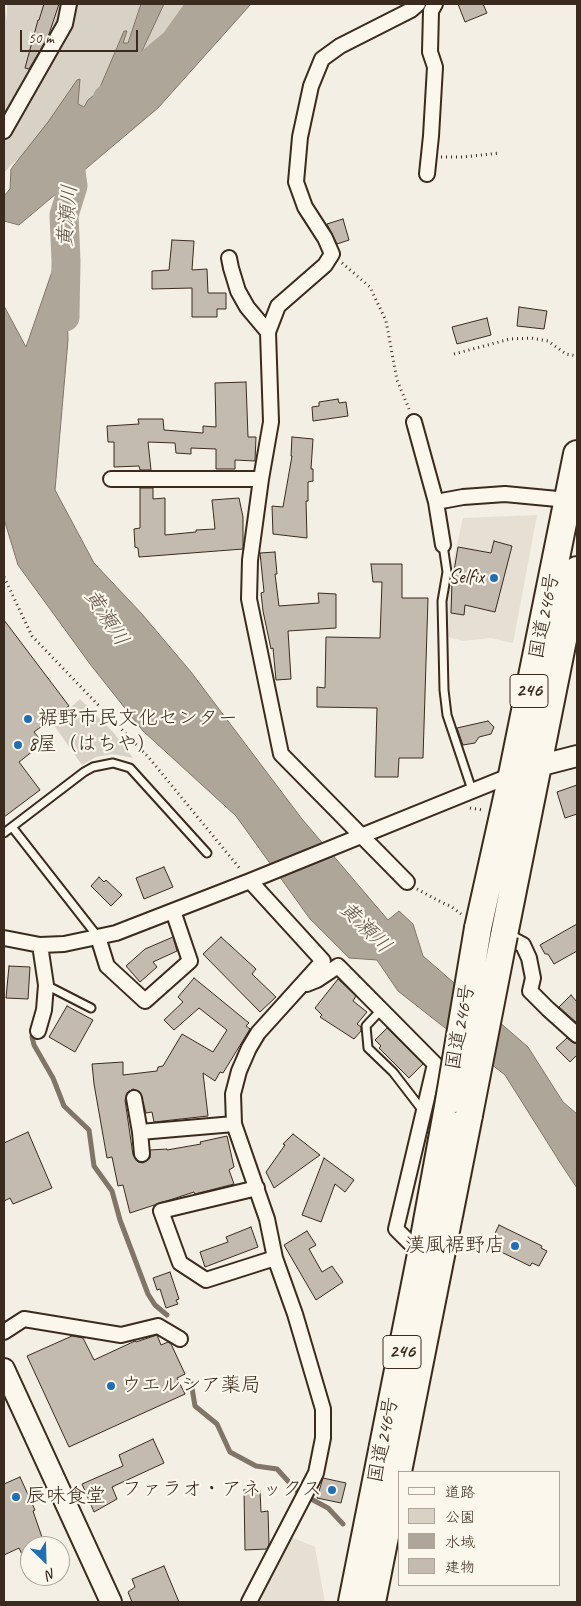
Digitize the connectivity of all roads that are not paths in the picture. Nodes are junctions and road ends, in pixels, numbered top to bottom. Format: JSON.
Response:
{"nodes":[{"id":1,"x":69,"y":4,"type":"edge"},
{"id":2,"x":418,"y":4,"type":"edge"},
{"id":3,"x":435,"y":4,"type":"edge"},
{"id":4,"x":4,"y":131,"type":"edge"},
{"id":5,"x":427,"y":174,"type":"dead end"},
{"id":6,"x":230,"y":258,"type":"dead end"},
{"id":7,"x":268,"y":332,"type":"junction"},
{"id":8,"x":414,"y":422,"type":"road end"},
{"id":9,"x":577,"y":454,"type":"edge"},
{"id":10,"x":111,"y":479,"type":"dead end"},
{"id":11,"x":261,"y":480,"type":"junction"},
{"id":12,"x":568,"y":500,"type":"junction"},
{"id":13,"x":436,"y":502,"type":"junction"},
{"id":14,"x":443,"y":545,"type":"joint"},
{"id":15,"x":577,"y":570,"type":"edge"},
{"id":16,"x":577,"y":756,"type":"edge"},
{"id":17,"x":538,"y":766,"type":"junction"},
{"id":18,"x":512,"y":775,"type":"junction"},
{"id":19,"x":472,"y":790,"type":"junction"},
{"id":20,"x":12,"y":827,"type":"junction"},
{"id":21,"x":4,"y":833,"type":"edge"},
{"id":22,"x":362,"y":836,"type":"junction"},
{"id":23,"x":207,"y":853,"type":"dead end"},
{"id":24,"x":246,"y":876,"type":"junction"},
{"id":25,"x":407,"y":882,"type":"road end"},
{"id":26,"x":173,"y":911,"type":"junction"},
{"id":27,"x":504,"y":935,"type":"junction"},
{"id":28,"x":98,"y":937,"type":"junction"},
{"id":29,"x":4,"y":938,"type":"edge"},
{"id":30,"x":40,"y":945,"type":"junction"},
{"id":31,"x":46,"y":985,"type":"junction"},
{"id":32,"x":299,"y":987,"type":"junction"},
{"id":33,"x":91,"y":1008,"type":"dead end"},
{"id":34,"x":381,"y":1010,"type":"junction"},
{"id":35,"x":38,"y":1031,"type":"dead end"},
{"id":36,"x":577,"y":1035,"type":"edge"},
{"id":37,"x":134,"y":1098,"type":"dead end"},
{"id":38,"x":459,"y":1108,"type":"junction"},
{"id":39,"x":424,"y":1111,"type":"junction"},
{"id":40,"x":234,"y":1124,"type":"junction"},
{"id":41,"x":140,"y":1132,"type":"junction"},
{"id":42,"x":142,"y":1154,"type":"dead end"},
{"id":43,"x":257,"y":1188,"type":"junction"},
{"id":44,"x":421,"y":1254,"type":"junction"},
{"id":45,"x":275,"y":1258,"type":"junction"},
{"id":46,"x":4,"y":1332,"type":"edge"},
{"id":47,"x":180,"y":1339,"type":"dead end"},
{"id":48,"x":4,"y":1369,"type":"edge"},
{"id":49,"x":111,"y":1602,"type":"edge"},
{"id":50,"x":249,"y":1602,"type":"edge"},
{"id":51,"x":352,"y":1602,"type":"edge"},
{"id":52,"x":372,"y":1602,"type":"edge"}],
"edges":[{"from":1,"to":4,"type":"street"},
{"from":2,"to":7,"type":"street"},
{"from":3,"to":5,"type":"street"},
{"from":6,"to":7,"type":"street"},
{"from":7,"to":11,"type":"street"},
{"from":8,"to":13,"type":"street"},
{"from":9,"to":12,"type":"highway","name":"国道246号","number":"246"},
{"from":10,"to":11,"type":"street"},
{"from":11,"to":22,"type":"street"},
{"from":12,"to":13,"type":"street"},
{"from":12,"to":18,"type":"highway","name":"国道246号","number":"246"},
{"from":13,"to":14,"type":"street"},
{"from":14,"to":19,"type":"lane"},
{"from":15,"to":17,"type":"highway","name":"国道246号","number":"246"},
{"from":16,"to":17,"type":"main road"},
{"from":17,"to":18,"type":"street"},
{"from":17,"to":27,"type":"highway","name":"国道246号","number":"246"},
{"from":18,"to":19,"type":"street"},
{"from":18,"to":38,"type":"highway","name":"国道246号","number":"246","bridge":true},
{"from":19,"to":22,"type":"street"},
{"from":20,"to":21,"type":"lane"},
{"from":20,"to":23,"type":"lane"},
{"from":20,"to":28,"type":"lane"},
{"from":22,"to":24,"type":"street"},
{"from":22,"to":25,"type":"street"},
{"from":24,"to":26,"type":"street"},
{"from":24,"to":32,"type":"street"},
{"from":26,"to":28,"type":"street"},
{"from":26,"to":28,"type":"street"},
{"from":27,"to":36,"type":"street"},
{"from":27,"to":38,"type":"highway","name":"国道246号","number":"246","bridge":true},
{"from":28,"to":30,"type":"street"},
{"from":29,"to":30,"type":"street"},
{"from":30,"to":31,"type":"street"},
{"from":31,"to":33,"type":"lane"},
{"from":31,"to":35,"type":"street"},
{"from":32,"to":34,"type":"street"},
{"from":32,"to":40,"type":"street"},
{"from":34,"to":39,"type":"street"},
{"from":34,"to":39,"type":"lane"},
{"from":37,"to":41,"type":"street"},
{"from":38,"to":44,"type":"highway","name":"国道246号","number":"246"},
{"from":38,"to":52,"type":"highway","name":"国道246号","number":"246"},
{"from":39,"to":44,"type":"street"},
{"from":40,"to":41,"type":"street"},
{"from":40,"to":43,"type":"street"},
{"from":41,"to":42,"type":"street"},
{"from":43,"to":45,"type":"street"},
{"from":43,"to":45,"type":"street"},
{"from":44,"to":51,"type":"highway","name":"国道246号","number":"246"},
{"from":45,"to":50,"type":"street"},
{"from":46,"to":47,"type":"street"},
{"from":48,"to":49,"type":"main road"}]}
